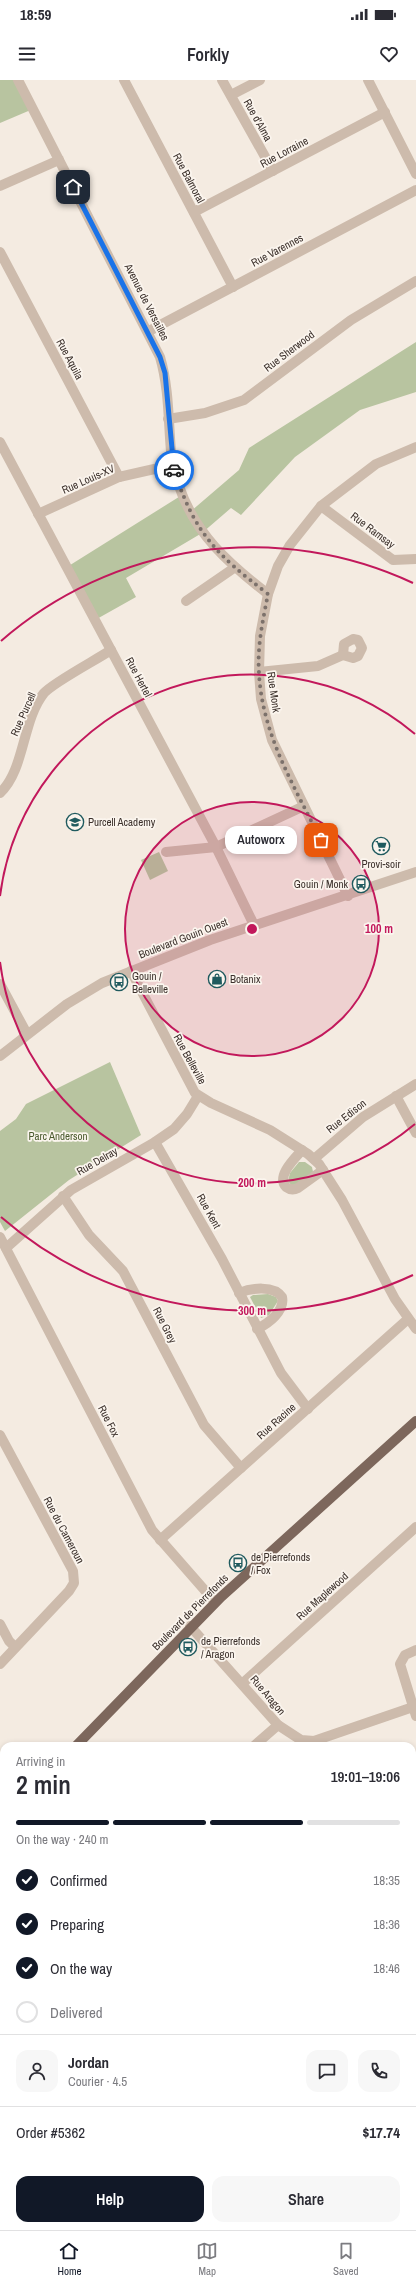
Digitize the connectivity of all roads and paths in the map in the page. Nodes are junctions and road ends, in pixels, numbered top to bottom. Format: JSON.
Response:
{"nodes":[{"id":1,"x":18,"y":80,"type":"edge"},
{"id":2,"x":124,"y":80,"type":"edge"},
{"id":3,"x":222,"y":80,"type":"edge"},
{"id":4,"x":260,"y":80,"type":"edge"},
{"id":5,"x":368,"y":80,"type":"edge"},
{"id":6,"x":231,"y":95,"type":"junction"},
{"id":7,"x":385,"y":112,"type":"junction"},
{"id":8,"x":59,"y":160,"type":"junction"},
{"id":9,"x":273,"y":171,"type":"junction"},
{"id":10,"x":416,"y":174,"type":"edge"},
{"id":11,"x":0,"y":186,"type":"edge"},
{"id":12,"x":416,"y":190,"type":"edge"},
{"id":13,"x":194,"y":212,"type":"junction"},
{"id":14,"x":0,"y":252,"type":"edge"},
{"id":15,"x":416,"y":281,"type":"edge"},
{"id":16,"x":233,"y":287,"type":"junction"},
{"id":17,"x":149,"y":331,"type":"junction"},
{"id":18,"x":168,"y":419,"type":"junction"},
{"id":19,"x":0,"y":442,"type":"edge"},
{"id":20,"x":416,"y":447,"type":"edge"},
{"id":21,"x":172,"y":465,"type":"junction"},
{"id":22,"x":119,"y":477,"type":"junction"},
{"id":23,"x":320,"y":506,"type":"junction"},
{"id":24,"x":38,"y":514,"type":"junction"},
{"id":25,"x":416,"y":559,"type":"edge"},
{"id":26,"x":234,"y":568,"type":"junction"},
{"id":27,"x":268,"y":594,"type":"junction"},
{"id":28,"x":186,"y":601,"type":"dead end"},
{"id":29,"x":111,"y":650,"type":"junction"},
{"id":30,"x":343,"y":655,"type":"dead end"},
{"id":31,"x":259,"y":672,"type":"junction"},
{"id":32,"x":0,"y":793,"type":"edge"},
{"id":33,"x":304,"y":806,"type":"junction"},
{"id":34,"x":216,"y":847,"type":"junction"},
{"id":35,"x":166,"y":852,"type":"dead end"},
{"id":36,"x":416,"y":872,"type":"edge"},
{"id":37,"x":348,"y":896,"type":"junction"},
{"id":38,"x":254,"y":925,"type":"junction"},
{"id":39,"x":131,"y":971,"type":"junction"},
{"id":40,"x":0,"y":984,"type":"edge"},
{"id":41,"x":27,"y":1034,"type":"junction"},
{"id":42,"x":0,"y":1056,"type":"edge"},
{"id":43,"x":416,"y":1084,"type":"edge"},
{"id":44,"x":198,"y":1096,"type":"junction"},
{"id":45,"x":396,"y":1096,"type":"junction"},
{"id":46,"x":416,"y":1133,"type":"edge"},
{"id":47,"x":155,"y":1142,"type":"junction"},
{"id":48,"x":302,"y":1150,"type":"junction"},
{"id":49,"x":314,"y":1159,"type":"junction"},
{"id":50,"x":323,"y":1170,"type":"junction"},
{"id":51,"x":63,"y":1196,"type":"junction"},
{"id":52,"x":0,"y":1237,"type":"edge"},
{"id":53,"x":6,"y":1248,"type":"junction"},
{"id":54,"x":239,"y":1293,"type":"junction"},
{"id":55,"x":408,"y":1319,"type":"junction"},
{"id":56,"x":258,"y":1329,"type":"junction"},
{"id":57,"x":416,"y":1329,"type":"edge"},
{"id":58,"x":308,"y":1409,"type":"junction"},
{"id":59,"x":416,"y":1421,"type":"edge"},
{"id":60,"x":0,"y":1435,"type":"edge"},
{"id":61,"x":241,"y":1468,"type":"junction"},
{"id":62,"x":416,"y":1527,"type":"edge"},
{"id":63,"x":160,"y":1540,"type":"junction"},
{"id":64,"x":215,"y":1602,"type":"junction"},
{"id":65,"x":0,"y":1624,"type":"edge"},
{"id":66,"x":190,"y":1626,"type":"junction"},
{"id":67,"x":15,"y":1647,"type":"junction"},
{"id":68,"x":416,"y":1650,"type":"edge"},
{"id":69,"x":0,"y":1664,"type":"edge"},
{"id":70,"x":243,"y":1684,"type":"junction"},
{"id":71,"x":415,"y":1710,"type":"edge"},
{"id":72,"x":278,"y":1725,"type":"junction"},
{"id":73,"x":80,"y":1742,"type":"edge"},
{"id":74,"x":259,"y":1742,"type":"edge"}],
"edges":[{"from":1,"to":8,"type":"street","name":"Avenue de Versailles"},
{"from":2,"to":13,"type":"street","name":"Rue Balmoral"},
{"from":3,"to":6,"type":"street","name":"Rue d'Alma"},
{"from":4,"to":6,"type":"street"},
{"from":5,"to":7,"type":"street"},
{"from":6,"to":9,"type":"street","name":"Rue d'Alma"},
{"from":7,"to":9,"type":"street","name":"Rue Lorraine"},
{"from":7,"to":10,"type":"street"},
{"from":8,"to":11,"type":"street"},
{"from":8,"to":17,"type":"street","name":"Avenue de Versailles"},
{"from":9,"to":13,"type":"street","name":"Rue Lorraine"},
{"from":12,"to":16,"type":"street","name":"Rue Varennes"},
{"from":13,"to":16,"type":"street","name":"Rue Balmoral"},
{"from":14,"to":22,"type":"street","name":"Rue Aquila"},
{"from":15,"to":18,"type":"street","name":"Rue Sherwood"},
{"from":16,"to":17,"type":"street","name":"Rue Varennes"},
{"from":17,"to":18,"type":"street","name":"Avenue de Versailles"},
{"from":18,"to":21,"type":"street","name":"Avenue de Versailles"},
{"from":19,"to":24,"type":"street","name":"Rue Hertel"},
{"from":20,"to":23,"type":"street","name":"Rue Monk"},
{"from":21,"to":22,"type":"street","name":"Rue Louis-XV"},
{"from":21,"to":26,"type":"street","name":"Avenue de Versailles"},
{"from":22,"to":24,"type":"street","name":"Rue Louis-XV"},
{"from":23,"to":25,"type":"street","name":"Rue Ramsay"},
{"from":23,"to":27,"type":"street","name":"Rue Monk"},
{"from":24,"to":29,"type":"street","name":"Rue Hertel"},
{"from":26,"to":27,"type":"street","name":"Avenue de Versailles"},
{"from":26,"to":28,"type":"street"},
{"from":27,"to":31,"type":"street","name":"Rue Monk"},
{"from":29,"to":32,"type":"street","name":"Rue Purcell"},
{"from":29,"to":34,"type":"street","name":"Rue Hertel"},
{"from":30,"to":31,"type":"street"},
{"from":31,"to":33,"type":"street","name":"Rue Monk"},
{"from":33,"to":34,"type":"street"},
{"from":33,"to":37,"type":"street","name":"Rue Monk"},
{"from":34,"to":35,"type":"street"},
{"from":34,"to":38,"type":"street","name":"Rue Hertel"},
{"from":36,"to":37,"type":"street","name":"Boulevard Gouin Ouest"},
{"from":37,"to":38,"type":"street","name":"Boulevard Gouin Ouest"},
{"from":38,"to":39,"type":"street","name":"Boulevard Gouin Ouest"},
{"from":39,"to":41,"type":"street","name":"Boulevard Gouin Ouest"},
{"from":39,"to":44,"type":"street","name":"Rue Belleville"},
{"from":40,"to":41,"type":"street"},
{"from":41,"to":42,"type":"street","name":"Boulevard Gouin Ouest"},
{"from":43,"to":45,"type":"street","name":"Rue Edison"},
{"from":44,"to":47,"type":"street","name":"Rue Delray"},
{"from":44,"to":48,"type":"street","name":"Rue Belleville"},
{"from":45,"to":46,"type":"street"},
{"from":45,"to":49,"type":"street","name":"Rue Edison"},
{"from":47,"to":51,"type":"street","name":"Rue Delray"},
{"from":47,"to":54,"type":"street","name":"Rue Kent"},
{"from":48,"to":49,"type":"street","name":"Rue Belleville"},
{"from":48,"to":50,"type":"street"},
{"from":49,"to":50,"type":"street","name":"Rue Belleville"},
{"from":50,"to":55,"type":"street","name":"Rue Belleville"},
{"from":51,"to":53,"type":"street","name":"Rue Delray"},
{"from":51,"to":61,"type":"street","name":"Rue Grey"},
{"from":52,"to":53,"type":"street","name":"Rue Fox"},
{"from":53,"to":63,"type":"street","name":"Rue Fox"},
{"from":54,"to":56,"type":"street","name":"Rue Kent"},
{"from":54,"to":56,"type":"street"},
{"from":55,"to":57,"type":"street","name":"Rue Belleville"},
{"from":55,"to":58,"type":"street","name":"Rue Racine"},
{"from":56,"to":58,"type":"street","name":"Rue Kent"},
{"from":58,"to":61,"type":"street","name":"Rue Racine"},
{"from":59,"to":64,"type":"main road","name":"Boulevard de Pierrefonds"},
{"from":60,"to":67,"type":"street","name":"Rue du Cameroun"},
{"from":61,"to":63,"type":"street","name":"Rue Racine"},
{"from":62,"to":70,"type":"street","name":"Rue Maplewood"},
{"from":63,"to":64,"type":"street","name":"Rue Fox"},
{"from":64,"to":66,"type":"main road","name":"Boulevard de Pierrefonds"},
{"from":65,"to":67,"type":"street"},
{"from":66,"to":70,"type":"street","name":"Rue Aragon"},
{"from":66,"to":73,"type":"main road","name":"Boulevard de Pierrefonds"},
{"from":67,"to":69,"type":"street","name":"Rue du Cameroun"},
{"from":68,"to":71,"type":"street","name":"Rue Aragon"},
{"from":70,"to":72,"type":"street","name":"Rue Aragon"},
{"from":71,"to":72,"type":"street","name":"Rue Aragon"},
{"from":72,"to":74,"type":"street"}]}
